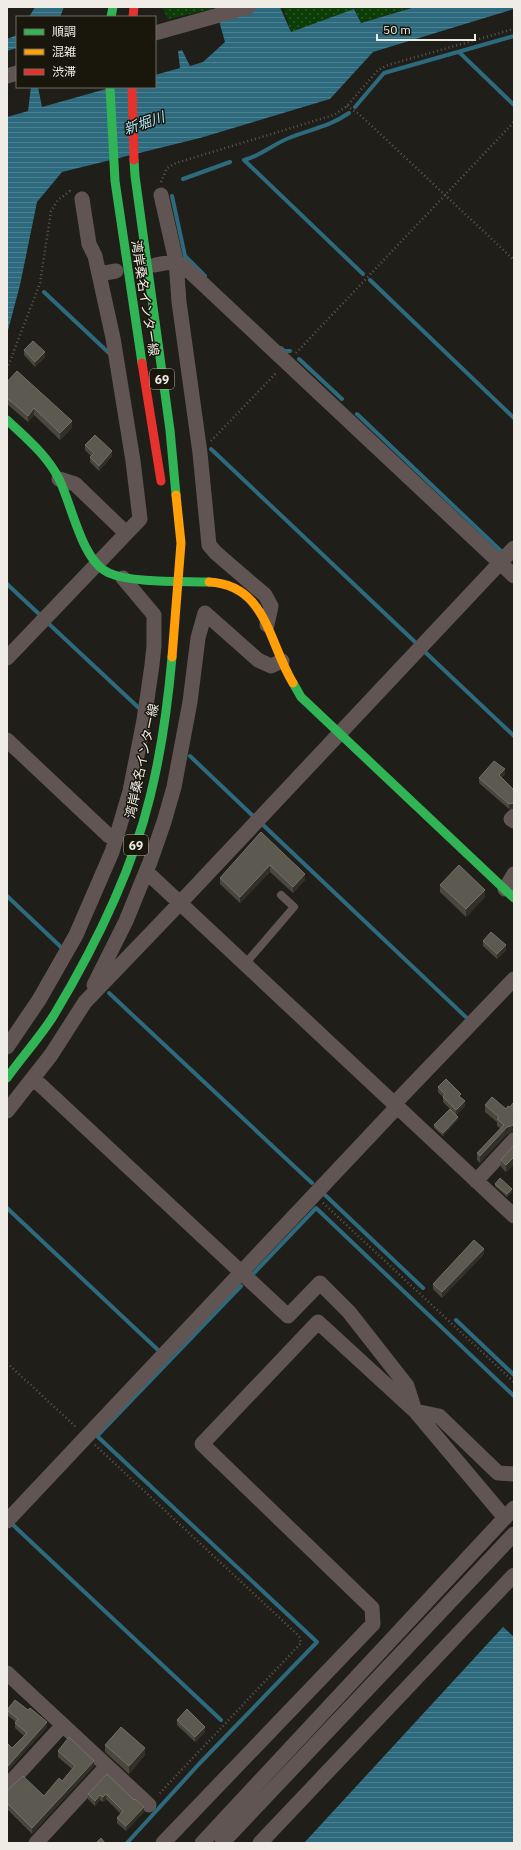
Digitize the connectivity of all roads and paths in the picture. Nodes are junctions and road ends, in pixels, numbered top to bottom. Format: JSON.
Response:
{"nodes":[{"id":1,"x":248,"y":7,"type":"edge"},
{"id":2,"x":514,"y":29,"type":"edge"},
{"id":3,"x":156,"y":33,"type":"edge"},
{"id":4,"x":110,"y":88,"type":"edge"},
{"id":5,"x":132,"y":88,"type":"edge"},
{"id":6,"x":347,"y":106,"type":"junction"},
{"id":7,"x":514,"y":122,"type":"edge"},
{"id":8,"x":161,"y":195,"type":"joint"},
{"id":9,"x":445,"y":195,"type":"junction"},
{"id":10,"x":82,"y":199,"type":"joint"},
{"id":11,"x":514,"y":260,"type":"edge"},
{"id":12,"x":176,"y":261,"type":"junction"},
{"id":13,"x":155,"y":264,"type":"dead end"},
{"id":14,"x":116,"y":271,"type":"dead end"},
{"id":15,"x":99,"y":274,"type":"junction"},
{"id":16,"x":287,"y":363,"type":"junction"},
{"id":17,"x":7,"y":369,"type":"edge"},
{"id":18,"x":7,"y":420,"type":"edge"},
{"id":19,"x":200,"y":453,"type":"junction"},
{"id":20,"x":58,"y":479,"type":"junction"},
{"id":21,"x":162,"y":493,"type":"dead end"},
{"id":22,"x":126,"y":533,"type":"junction"},
{"id":23,"x":514,"y":548,"type":"edge"},
{"id":24,"x":169,"y":551,"type":"dead end"},
{"id":25,"x":500,"y":563,"type":"junction"},
{"id":26,"x":95,"y":564,"type":"junction"},
{"id":27,"x":514,"y":576,"type":"edge"},
{"id":28,"x":124,"y":578,"type":"junction"},
{"id":29,"x":179,"y":581,"type":"junction"},
{"id":30,"x":268,"y":625,"type":"junction"},
{"id":31,"x":7,"y":658,"type":"edge"},
{"id":32,"x":282,"y":660,"type":"junction"},
{"id":33,"x":339,"y":734,"type":"junction"},
{"id":34,"x":7,"y":740,"type":"edge"},
{"id":35,"x":514,"y":816,"type":"edge"},
{"id":36,"x":514,"y":821,"type":"edge"},
{"id":37,"x":109,"y":836,"type":"dead end"},
{"id":38,"x":514,"y":874,"type":"edge"},
{"id":39,"x":150,"y":876,"type":"dead end"},
{"id":40,"x":509,"y":893,"type":"edge"},
{"id":41,"x":281,"y":895,"type":"dead end"},
{"id":42,"x":180,"y":903,"type":"junction"},
{"id":43,"x":245,"y":964,"type":"junction"},
{"id":44,"x":514,"y":979,"type":"edge"},
{"id":45,"x":85,"y":1002,"type":"junction"},
{"id":46,"x":7,"y":1047,"type":"edge"},
{"id":47,"x":7,"y":1078,"type":"edge"},
{"id":48,"x":33,"y":1078,"type":"junction"},
{"id":49,"x":395,"y":1105,"type":"junction"},
{"id":50,"x":7,"y":1111,"type":"edge"},
{"id":51,"x":514,"y":1140,"type":"edge"},
{"id":52,"x":476,"y":1181,"type":"junction"},
{"id":53,"x":314,"y":1194,"type":"junction"},
{"id":54,"x":514,"y":1216,"type":"edge"},
{"id":55,"x":241,"y":1272,"type":"junction"},
{"id":56,"x":7,"y":1363,"type":"edge"},
{"id":57,"x":514,"y":1382,"type":"edge"},
{"id":58,"x":415,"y":1410,"type":"junction"},
{"id":59,"x":86,"y":1436,"type":"junction"},
{"id":60,"x":514,"y":1474,"type":"edge"},
{"id":61,"x":509,"y":1513,"type":"edge"},
{"id":62,"x":7,"y":1520,"type":"edge"},
{"id":63,"x":514,"y":1534,"type":"edge"},
{"id":64,"x":514,"y":1575,"type":"edge"},
{"id":65,"x":7,"y":1673,"type":"edge"},
{"id":66,"x":63,"y":1725,"type":"junction"},
{"id":67,"x":106,"y":1767,"type":"junction"},
{"id":68,"x":7,"y":1786,"type":"edge"},
{"id":69,"x":149,"y":1805,"type":"joint"},
{"id":70,"x":36,"y":1843,"type":"edge"},
{"id":71,"x":163,"y":1843,"type":"edge"},
{"id":72,"x":202,"y":1843,"type":"edge"},
{"id":73,"x":222,"y":1843,"type":"edge"},
{"id":74,"x":260,"y":1843,"type":"edge"}],
"edges":[{"from":1,"to":3,"type":"street"},
{"from":2,"to":6,"type":"path"},
{"from":4,"to":21,"type":"main road","name":"湾岸桑名インター線","number":"69"},
{"from":5,"to":29,"type":"main road","name":"湾岸桑名インター線","number":"69"},
{"from":6,"to":8,"type":"path"},
{"from":6,"to":9,"type":"path"},
{"from":7,"to":9,"type":"path"},
{"from":8,"to":12,"type":"street"},
{"from":9,"to":11,"type":"path"},
{"from":9,"to":16,"type":"path"},
{"from":10,"to":15,"type":"street"},
{"from":10,"to":17,"type":"path"},
{"from":12,"to":13,"type":"street"},
{"from":12,"to":16,"type":"street"},
{"from":12,"to":19,"type":"street"},
{"from":14,"to":15,"type":"street"},
{"from":15,"to":22,"type":"street"},
{"from":16,"to":19,"type":"path"},
{"from":16,"to":25,"type":"street"},
{"from":18,"to":20,"type":"main road"},
{"from":19,"to":30,"type":"street"},
{"from":20,"to":22,"type":"street"},
{"from":20,"to":26,"type":"main road"},
{"from":22,"to":26,"type":"street"},
{"from":23,"to":25,"type":"street"},
{"from":24,"to":29,"type":"main road","name":"湾岸桑名インター線","number":"69"},
{"from":25,"to":27,"type":"street"},
{"from":25,"to":33,"type":"street"},
{"from":26,"to":28,"type":"main road"},
{"from":26,"to":31,"type":"street"},
{"from":28,"to":29,"type":"main road"},
{"from":28,"to":46,"type":"street"},
{"from":29,"to":30,"type":"main road"},
{"from":29,"to":47,"type":"main road","name":"湾岸桑名インター線","number":"69"},
{"from":30,"to":32,"type":"main road"},
{"from":32,"to":33,"type":"main road"},
{"from":32,"to":45,"type":"street"},
{"from":33,"to":40,"type":"main road"},
{"from":33,"to":42,"type":"street"},
{"from":34,"to":37,"type":"street"},
{"from":35,"to":36,"type":"street"},
{"from":38,"to":40,"type":"street"},
{"from":39,"to":42,"type":"street"},
{"from":41,"to":43,"type":"lane"},
{"from":42,"to":43,"type":"street"},
{"from":42,"to":45,"type":"street"},
{"from":43,"to":49,"type":"street"},
{"from":44,"to":49,"type":"street"},
{"from":45,"to":48,"type":"street"},
{"from":48,"to":50,"type":"street"},
{"from":48,"to":55,"type":"street"},
{"from":49,"to":52,"type":"street"},
{"from":49,"to":53,"type":"street"},
{"from":51,"to":52,"type":"street"},
{"from":52,"to":54,"type":"street"},
{"from":53,"to":55,"type":"street"},
{"from":53,"to":57,"type":"path"},
{"from":55,"to":58,"type":"street"},
{"from":55,"to":59,"type":"street"},
{"from":56,"to":59,"type":"path"},
{"from":58,"to":60,"type":"street"},
{"from":58,"to":61,"type":"street"},
{"from":58,"to":71,"type":"street"},
{"from":59,"to":62,"type":"street"},
{"from":59,"to":69,"type":"path"},
{"from":61,"to":72,"type":"street"},
{"from":63,"to":73,"type":"street"},
{"from":64,"to":74,"type":"street"},
{"from":65,"to":66,"type":"street"},
{"from":66,"to":67,"type":"street"},
{"from":66,"to":68,"type":"street"},
{"from":67,"to":69,"type":"street"},
{"from":67,"to":70,"type":"street"}]}
